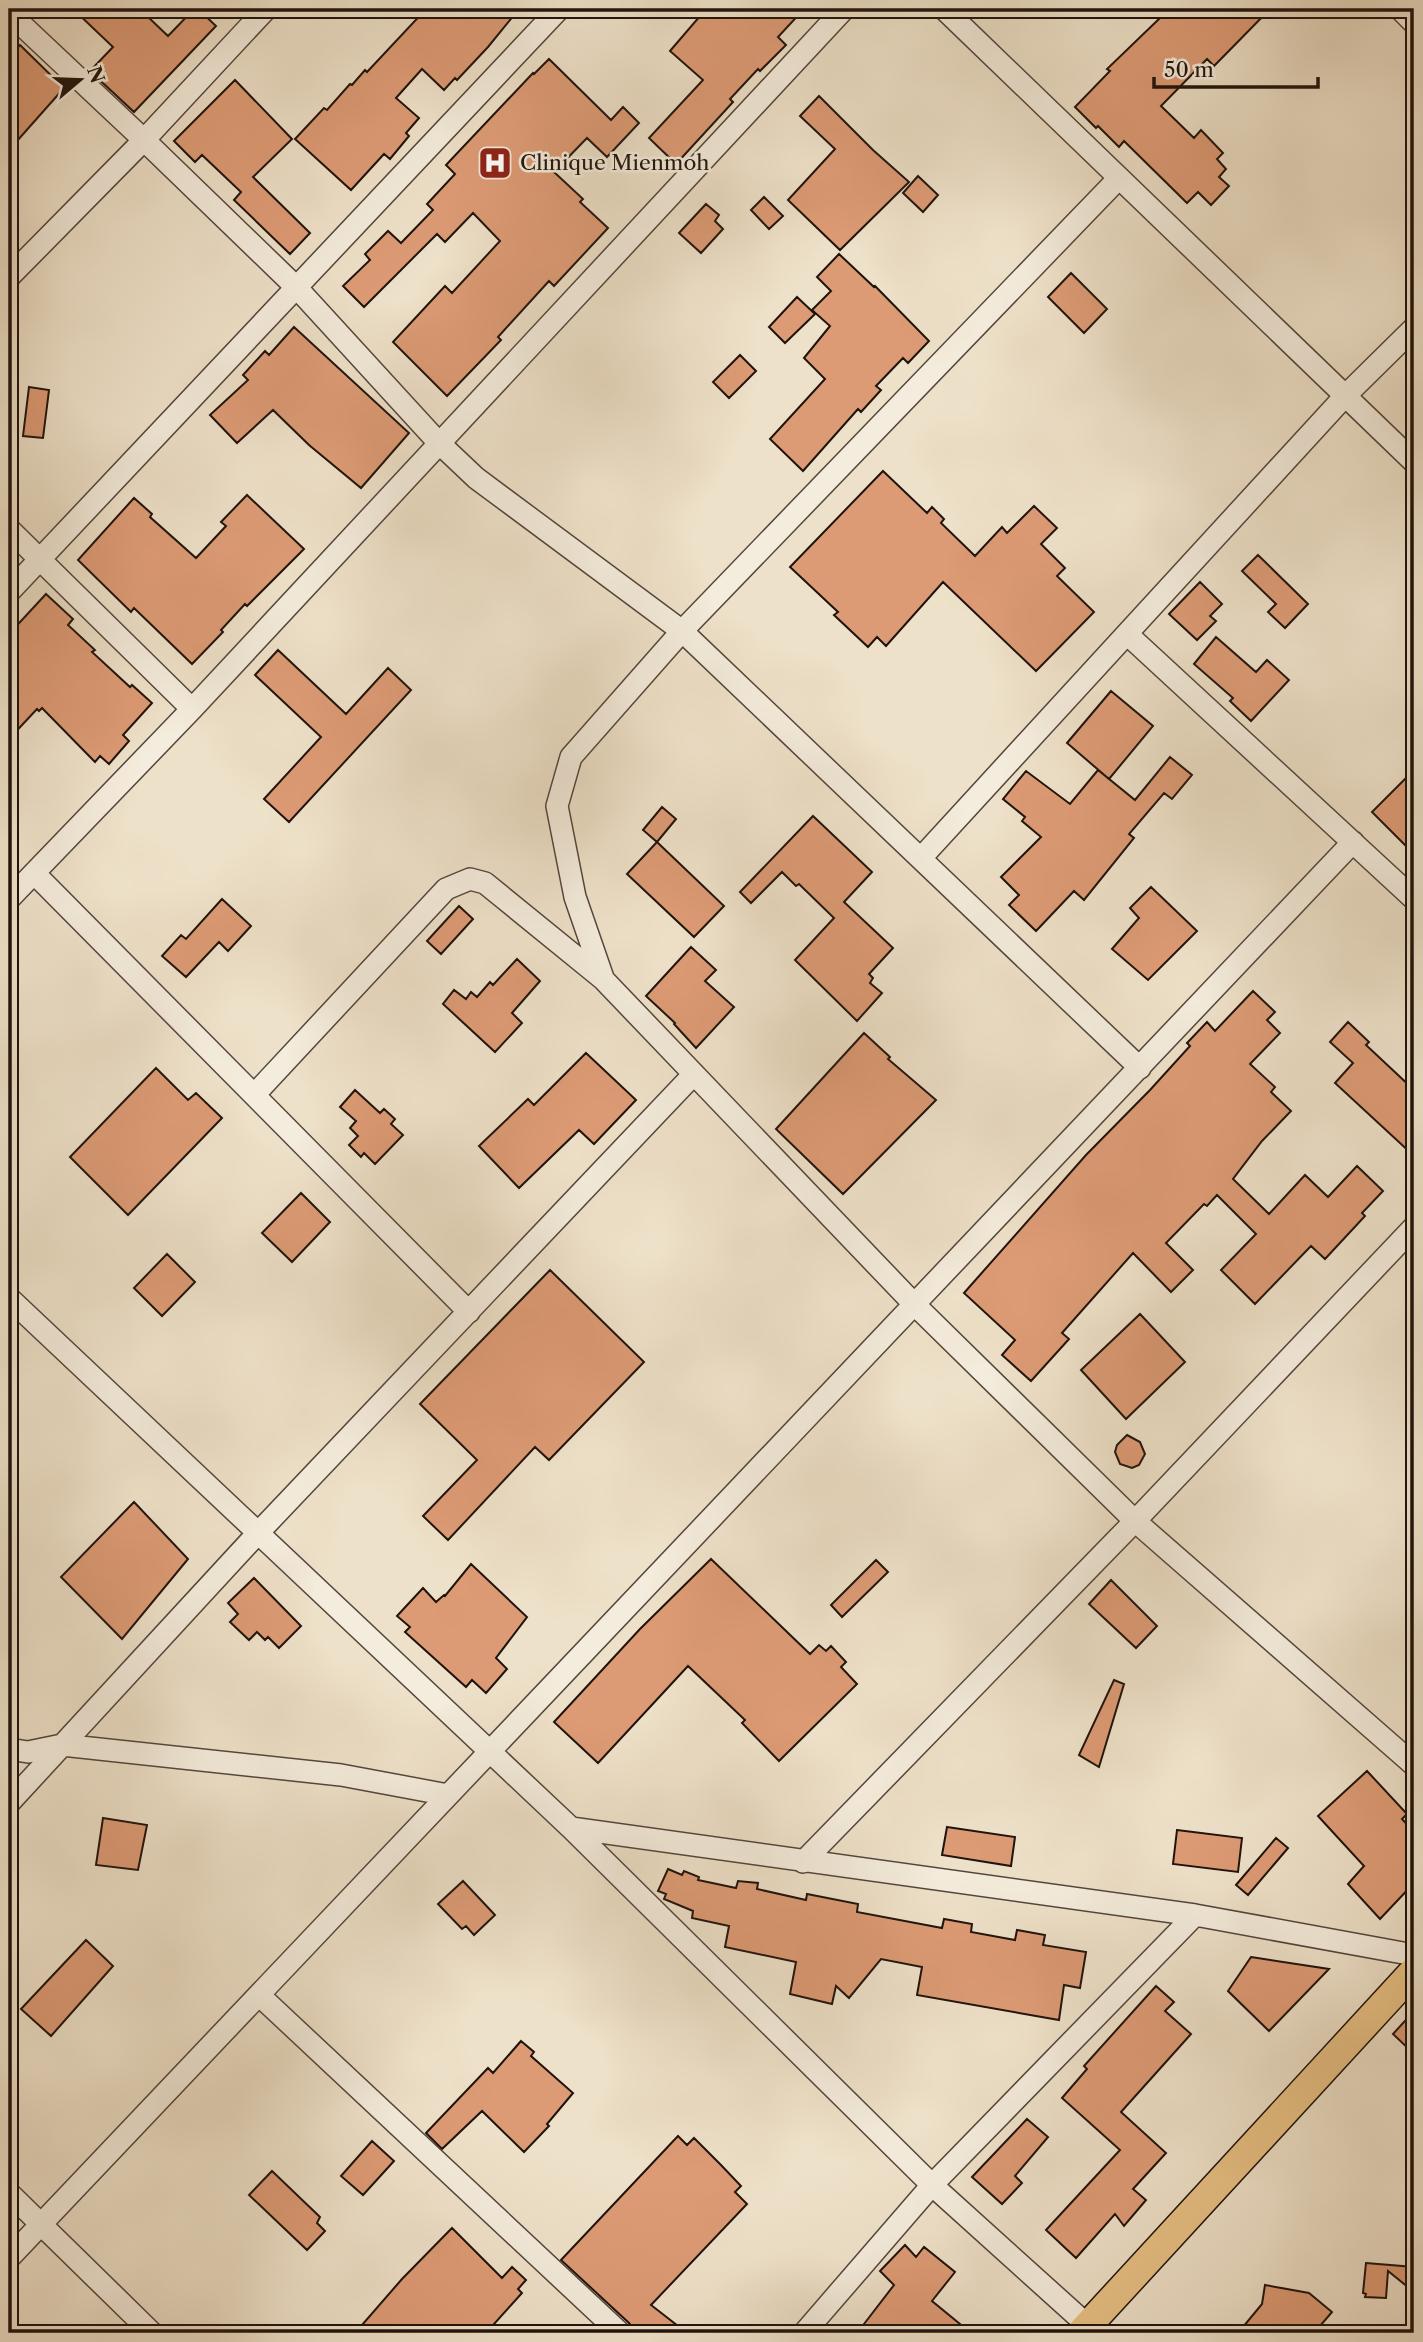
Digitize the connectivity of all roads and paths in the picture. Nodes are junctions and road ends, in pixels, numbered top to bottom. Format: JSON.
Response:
{"nodes":[{"id":1,"x":266,"y":9,"type":"edge"},
{"id":2,"x":559,"y":9,"type":"edge"},
{"id":3,"x":844,"y":9,"type":"edge"},
{"id":4,"x":944,"y":9,"type":"edge"},
{"id":5,"x":1399,"y":9,"type":"edge"},
{"id":6,"x":9,"y":13,"type":"edge"},
{"id":7,"x":1414,"y":23,"type":"edge"},
{"id":8,"x":144,"y":140,"type":"junction"},
{"id":9,"x":1119,"y":178,"type":"junction"},
{"id":10,"x":9,"y":277,"type":"edge"},
{"id":11,"x":297,"y":288,"type":"junction"},
{"id":12,"x":1414,"y":328,"type":"edge"},
{"id":13,"x":1345,"y":396,"type":"junction"},
{"id":14,"x":438,"y":442,"type":"junction"},
{"id":15,"x":1414,"y":462,"type":"edge"},
{"id":16,"x":9,"y":529,"type":"edge"},
{"id":17,"x":41,"y":558,"type":"junction"},
{"id":18,"x":9,"y":592,"type":"edge"},
{"id":19,"x":682,"y":631,"type":"junction"},
{"id":20,"x":1127,"y":635,"type":"junction"},
{"id":21,"x":192,"y":709,"type":"junction"},
{"id":22,"x":1353,"y":842,"type":"junction"},
{"id":23,"x":921,"y":858,"type":"junction"},
{"id":24,"x":34,"y":873,"type":"junction"},
{"id":25,"x":1414,"y":898,"type":"edge"},
{"id":26,"x":9,"y":899,"type":"edge"},
{"id":27,"x":603,"y":979,"type":"junction"},
{"id":28,"x":1140,"y":1068,"type":"junction"},
{"id":29,"x":694,"y":1074,"type":"junction"},
{"id":30,"x":254,"y":1095,"type":"junction"},
{"id":31,"x":1414,"y":1227,"type":"edge"},
{"id":32,"x":9,"y":1298,"type":"edge"},
{"id":33,"x":914,"y":1304,"type":"junction"},
{"id":34,"x":469,"y":1312,"type":"junction"},
{"id":35,"x":1135,"y":1521,"type":"junction"},
{"id":36,"x":257,"y":1534,"type":"junction"},
{"id":37,"x":9,"y":1735,"type":"edge"},
{"id":38,"x":62,"y":1745,"type":"junction"},
{"id":39,"x":18,"y":1750,"type":"edge"},
{"id":40,"x":490,"y":1750,"type":"junction"},
{"id":41,"x":1414,"y":1765,"type":"edge"},
{"id":42,"x":448,"y":1796,"type":"junction"},
{"id":43,"x":9,"y":1803,"type":"edge"},
{"id":44,"x":571,"y":1828,"type":"junction"},
{"id":45,"x":803,"y":1862,"type":"junction"},
{"id":46,"x":1195,"y":1915,"type":"junction"},
{"id":47,"x":1414,"y":1955,"type":"edge"},
{"id":48,"x":1414,"y":1971,"type":"edge"},
{"id":49,"x":259,"y":1995,"type":"junction"},
{"id":50,"x":932,"y":2185,"type":"junction"},
{"id":51,"x":9,"y":2193,"type":"edge"},
{"id":52,"x":41,"y":2224,"type":"junction"},
{"id":53,"x":9,"y":2258,"type":"edge"},
{"id":54,"x":1088,"y":2331,"type":"edge"},
{"id":55,"x":152,"y":2333,"type":"edge"},
{"id":56,"x":620,"y":2333,"type":"edge"},
{"id":57,"x":804,"y":2333,"type":"edge"}],
"edges":[{"from":1,"to":8,"type":"street"},
{"from":2,"to":11,"type":"street"},
{"from":3,"to":14,"type":"street"},
{"from":4,"to":9,"type":"street"},
{"from":5,"to":7,"type":"street"},
{"from":6,"to":8,"type":"street"},
{"from":8,"to":10,"type":"street"},
{"from":8,"to":11,"type":"street"},
{"from":9,"to":13,"type":"street"},
{"from":9,"to":19,"type":"street"},
{"from":11,"to":14,"type":"street"},
{"from":11,"to":17,"type":"street"},
{"from":12,"to":13,"type":"street"},
{"from":13,"to":15,"type":"street"},
{"from":13,"to":20,"type":"street"},
{"from":14,"to":19,"type":"street"},
{"from":14,"to":21,"type":"street"},
{"from":16,"to":17,"type":"street"},
{"from":17,"to":18,"type":"street"},
{"from":17,"to":21,"type":"street"},
{"from":19,"to":23,"type":"street"},
{"from":19,"to":27,"type":"street"},
{"from":20,"to":22,"type":"street"},
{"from":20,"to":23,"type":"street"},
{"from":21,"to":24,"type":"street"},
{"from":22,"to":25,"type":"street"},
{"from":22,"to":28,"type":"street"},
{"from":23,"to":28,"type":"street"},
{"from":24,"to":26,"type":"street"},
{"from":24,"to":30,"type":"street"},
{"from":27,"to":29,"type":"street"},
{"from":27,"to":30,"type":"street"},
{"from":28,"to":33,"type":"street"},
{"from":29,"to":33,"type":"street"},
{"from":29,"to":34,"type":"street"},
{"from":30,"to":34,"type":"street"},
{"from":31,"to":35,"type":"street"},
{"from":32,"to":36,"type":"street"},
{"from":33,"to":35,"type":"street"},
{"from":33,"to":40,"type":"street"},
{"from":34,"to":36,"type":"street"},
{"from":35,"to":41,"type":"street"},
{"from":35,"to":45,"type":"street"},
{"from":36,"to":38,"type":"street"},
{"from":36,"to":40,"type":"street"},
{"from":37,"to":39,"type":"street"},
{"from":38,"to":39,"type":"street"},
{"from":38,"to":42,"type":"street"},
{"from":38,"to":43,"type":"street"},
{"from":40,"to":42,"type":"street"},
{"from":40,"to":44,"type":"street"},
{"from":42,"to":49,"type":"street"},
{"from":44,"to":45,"type":"street"},
{"from":44,"to":50,"type":"street"},
{"from":45,"to":46,"type":"street"},
{"from":46,"to":47,"type":"street"},
{"from":46,"to":50,"type":"street"},
{"from":48,"to":54,"type":"main road"},
{"from":49,"to":52,"type":"street"},
{"from":49,"to":56,"type":"street"},
{"from":50,"to":54,"type":"street"},
{"from":50,"to":57,"type":"street"},
{"from":51,"to":52,"type":"street"},
{"from":52,"to":53,"type":"street"},
{"from":52,"to":55,"type":"street"}]}
